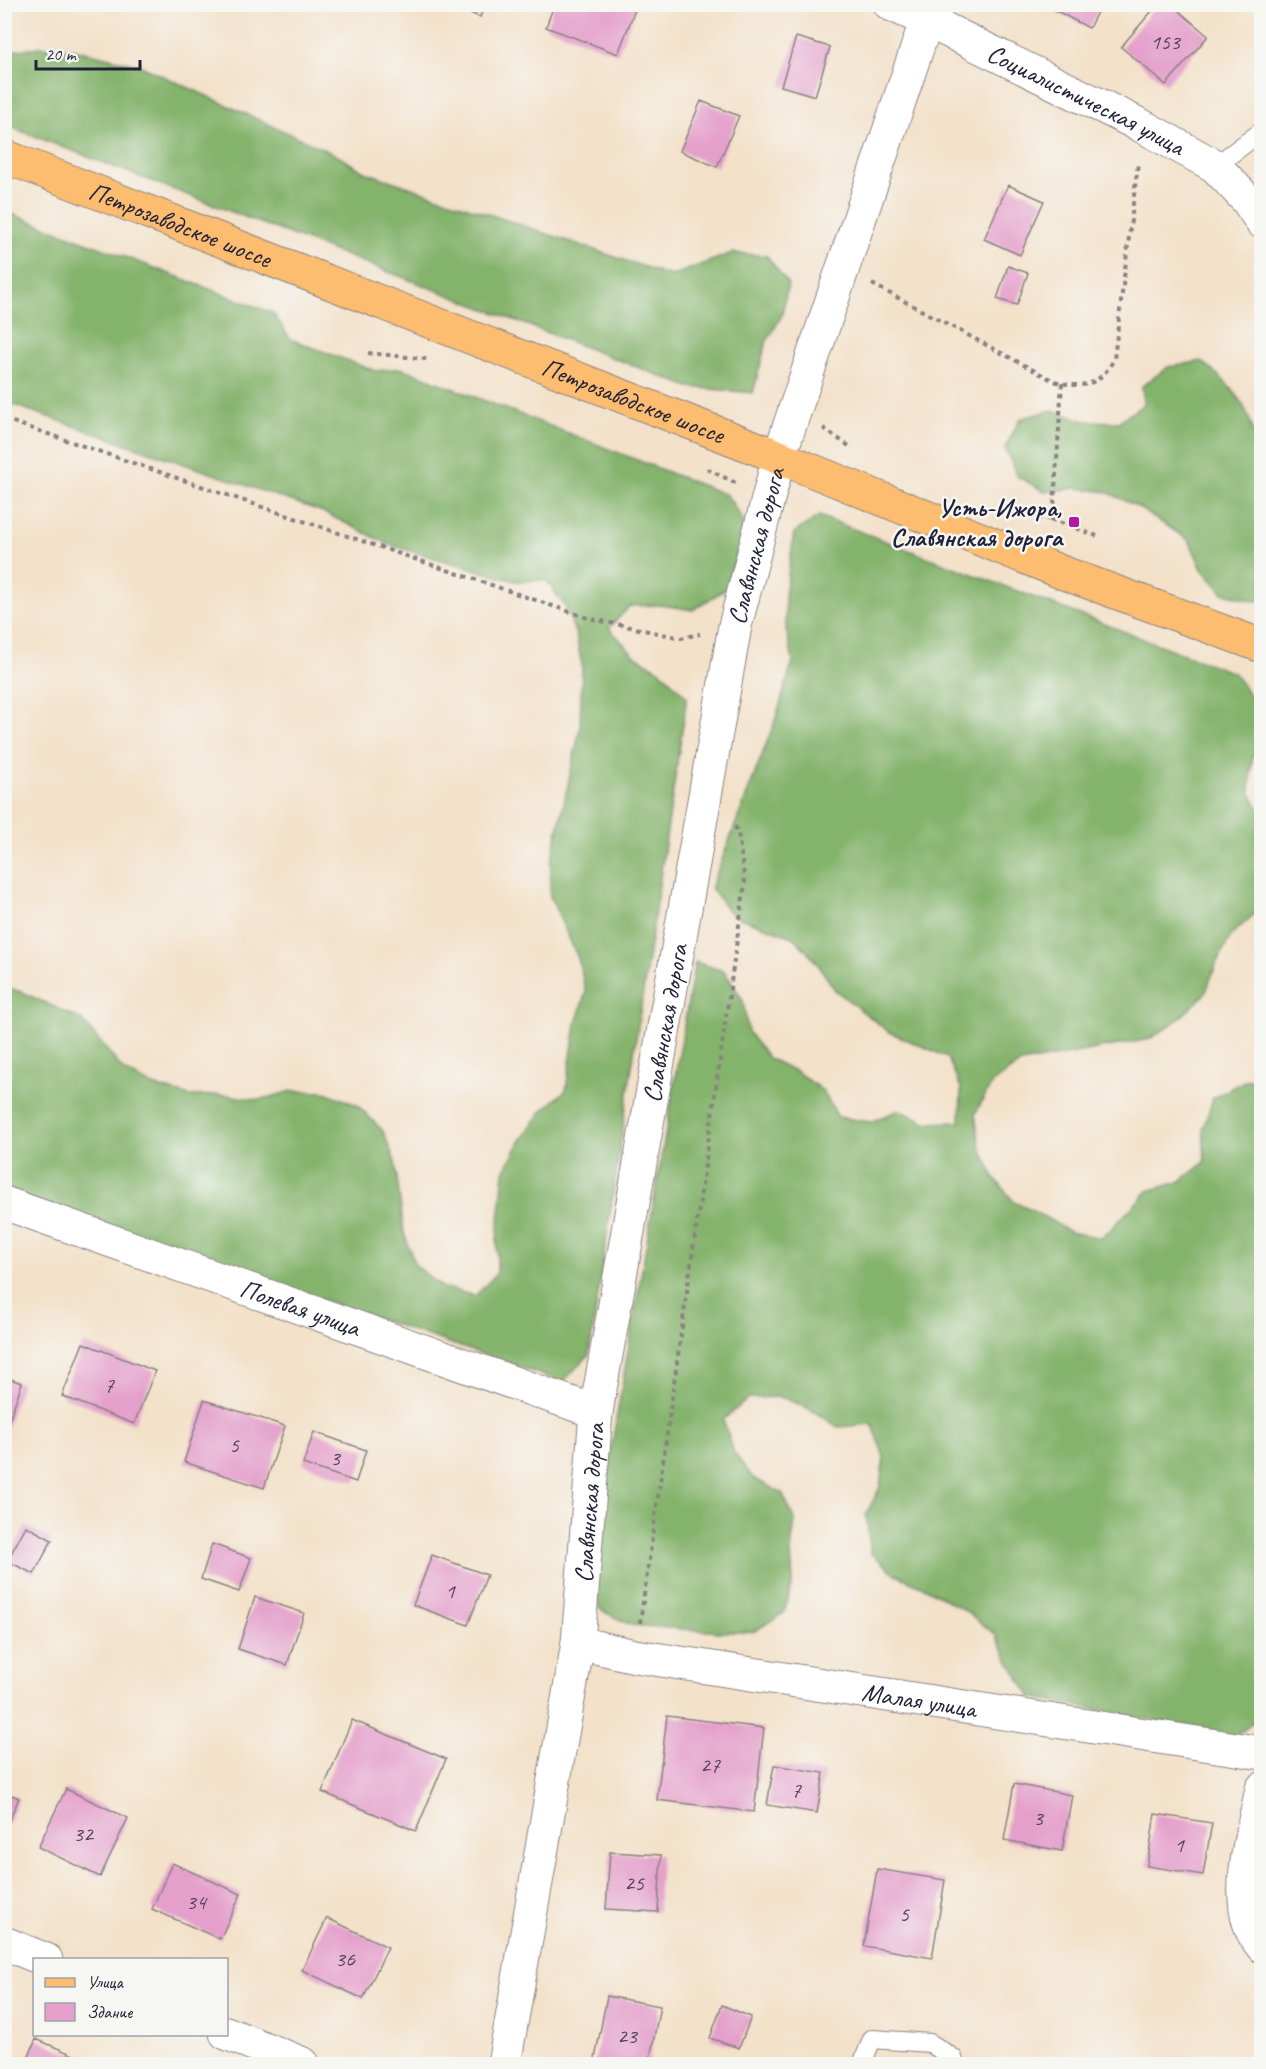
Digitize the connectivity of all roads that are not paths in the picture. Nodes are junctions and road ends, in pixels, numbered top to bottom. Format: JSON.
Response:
{"nodes":[{"id":1,"x":890,"y":4,"type":"edge"},
{"id":2,"x":929,"y":12,"type":"edge"},
{"id":3,"x":1262,"y":131,"type":"edge"},
{"id":4,"x":4,"y":156,"type":"edge"},
{"id":5,"x":1215,"y":166,"type":"junction"},
{"id":6,"x":1262,"y":222,"type":"edge"},
{"id":7,"x":778,"y":457,"type":"junction"},
{"id":8,"x":1262,"y":646,"type":"edge"},
{"id":9,"x":4,"y":1203,"type":"edge"},
{"id":10,"x":596,"y":1412,"type":"junction"},
{"id":11,"x":579,"y":1643,"type":"junction"},
{"id":12,"x":1262,"y":1752,"type":"edge"},
{"id":13,"x":1262,"y":1789,"type":"edge"},
{"id":14,"x":4,"y":1942,"type":"edge"},
{"id":15,"x":1262,"y":1946,"type":"edge"},
{"id":16,"x":44,"y":1958,"type":"edge"},
{"id":17,"x":228,"y":2034,"type":"edge"},
{"id":18,"x":303,"y":2064,"type":"edge"},
{"id":19,"x":504,"y":2064,"type":"edge"},
{"id":20,"x":862,"y":2064,"type":"edge"},
{"id":21,"x":955,"y":2064,"type":"edge"}],
"edges":[{"from":1,"to":2,"type":"street","name":"Социалистическая улица"},
{"from":2,"to":5,"type":"street","name":"Социалистическая улица"},
{"from":2,"to":7,"type":"street","name":"Славянская дорога"},
{"from":3,"to":5,"type":"lane"},
{"from":4,"to":7,"type":"main road","name":"Петрозаводское шоссе"},
{"from":5,"to":6,"type":"street","name":"Социалистическая улица"},
{"from":7,"to":8,"type":"main road","name":"Петрозаводское шоссе"},
{"from":7,"to":10,"type":"street","name":"Славянская дорога"},
{"from":9,"to":10,"type":"street","name":"Полевая улица"},
{"from":10,"to":11,"type":"street","name":"Славянская дорога"},
{"from":11,"to":12,"type":"street","name":"Малая улица"},
{"from":11,"to":19,"type":"street","name":"Славянская дорога"},
{"from":13,"to":15,"type":"street"},
{"from":14,"to":16,"type":"street"},
{"from":17,"to":18,"type":"street"},
{"from":20,"to":21,"type":"lane"}]}
